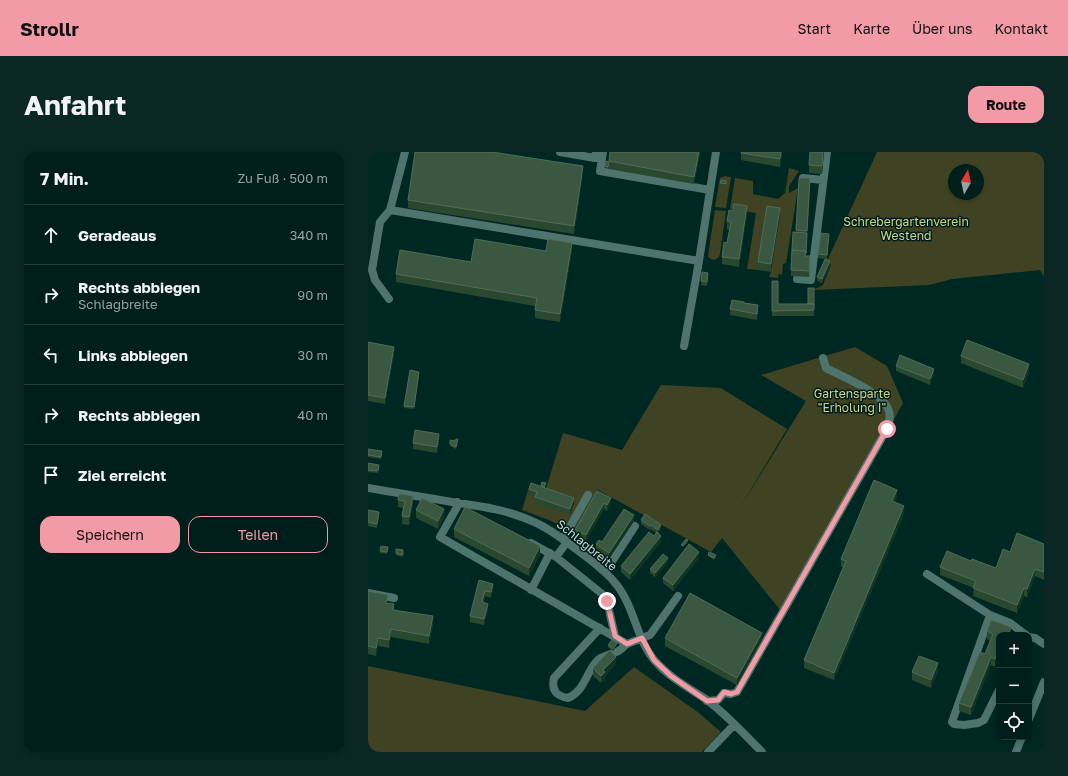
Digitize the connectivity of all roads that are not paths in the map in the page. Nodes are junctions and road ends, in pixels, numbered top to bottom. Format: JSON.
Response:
{"nodes":[{"id":1,"x":405,"y":152,"type":"edge"},
{"id":2,"x":560,"y":152,"type":"edge"},
{"id":3,"x":596,"y":152,"type":"edge"},
{"id":4,"x":603,"y":152,"type":"edge"},
{"id":5,"x":716,"y":152,"type":"edge"},
{"id":6,"x":827,"y":152,"type":"edge"},
{"id":7,"x":803,"y":178,"type":"edge"},
{"id":8,"x":824,"y":180,"type":"junction"},
{"id":9,"x":710,"y":190,"type":"junction"},
{"id":10,"x":390,"y":210,"type":"junction"},
{"id":11,"x":699,"y":261,"type":"junction"},
{"id":12,"x":797,"y":279,"type":"dead end"},
{"id":13,"x":389,"y":299,"type":"dead end"},
{"id":14,"x":684,"y":346,"type":"dead end"},
{"id":15,"x":823,"y":358,"type":"dead end"},
{"id":16,"x":368,"y":488,"type":"edge"},
{"id":17,"x":588,"y":495,"type":"dead end"},
{"id":18,"x":456,"y":506,"type":"junction"},
{"id":19,"x":472,"y":513,"type":"edge"},
{"id":20,"x":635,"y":526,"type":"dead end"},
{"id":21,"x":522,"y":538,"type":"edge"},
{"id":22,"x":565,"y":540,"type":"junction"},
{"id":23,"x":553,"y":555,"type":"junction"},
{"id":24,"x":604,"y":572,"type":"junction"},
{"id":25,"x":927,"y":574,"type":"dead end"},
{"id":26,"x":531,"y":590,"type":"junction"},
{"id":27,"x":368,"y":593,"type":"edge"},
{"id":28,"x":678,"y":596,"type":"dead end"},
{"id":29,"x":394,"y":598,"type":"dead end"},
{"id":30,"x":990,"y":615,"type":"junction"},
{"id":31,"x":600,"y":628,"type":"junction"},
{"id":32,"x":1022,"y":632,"type":"edge"},
{"id":33,"x":615,"y":636,"type":"junction"},
{"id":34,"x":642,"y":638,"type":"junction"},
{"id":35,"x":1032,"y":638,"type":"edge"},
{"id":36,"x":627,"y":644,"type":"junction"},
{"id":37,"x":1044,"y":644,"type":"edge"},
{"id":38,"x":1044,"y":682,"type":"edge"},
{"id":39,"x":996,"y":698,"type":"edge"},
{"id":40,"x":707,"y":701,"type":"junction"},
{"id":41,"x":1032,"y":702,"type":"edge"},
{"id":42,"x":734,"y":725,"type":"junction"},
{"id":43,"x":1021,"y":740,"type":"edge"},
{"id":44,"x":708,"y":752,"type":"edge"},
{"id":45,"x":762,"y":752,"type":"edge"},
{"id":46,"x":1016,"y":752,"type":"edge"}],
"edges":[{"from":1,"to":10,"type":"street"},
{"from":2,"to":3,"type":"street"},
{"from":4,"to":9,"type":"street"},
{"from":5,"to":9,"type":"street"},
{"from":6,"to":8,"type":"street"},
{"from":7,"to":8,"type":"street"},
{"from":8,"to":12,"type":"street"},
{"from":9,"to":11,"type":"street"},
{"from":10,"to":11,"type":"street"},
{"from":10,"to":13,"type":"street"},
{"from":11,"to":14,"type":"street"},
{"from":15,"to":40,"type":"street"},
{"from":16,"to":18,"type":"street","name":"Schlagbreite"},
{"from":17,"to":22,"type":"street"},
{"from":18,"to":19,"type":"street"},
{"from":18,"to":22,"type":"street","name":"Schlagbreite"},
{"from":18,"to":26,"type":"street"},
{"from":20,"to":24,"type":"street"},
{"from":21,"to":23,"type":"street"},
{"from":22,"to":23,"type":"street"},
{"from":22,"to":24,"type":"street","name":"Schlagbreite"},
{"from":23,"to":26,"type":"street"},
{"from":23,"to":33,"type":"street"},
{"from":24,"to":34,"type":"street","name":"Schlagbreite"},
{"from":25,"to":30,"type":"street"},
{"from":26,"to":31,"type":"street"},
{"from":27,"to":29,"type":"street"},
{"from":28,"to":34,"type":"street"},
{"from":30,"to":32,"type":"street"},
{"from":30,"to":39,"type":"street"},
{"from":31,"to":33,"type":"street"},
{"from":31,"to":36,"type":"street"},
{"from":33,"to":36,"type":"street"},
{"from":34,"to":36,"type":"street"},
{"from":34,"to":40,"type":"street","name":"Schlagbreite"},
{"from":35,"to":37,"type":"street"},
{"from":38,"to":41,"type":"street"},
{"from":40,"to":42,"type":"street","name":"Schlagbreite"},
{"from":42,"to":44,"type":"street"},
{"from":42,"to":45,"type":"street","name":"Schlagbreite"},
{"from":43,"to":46,"type":"street"}]}
